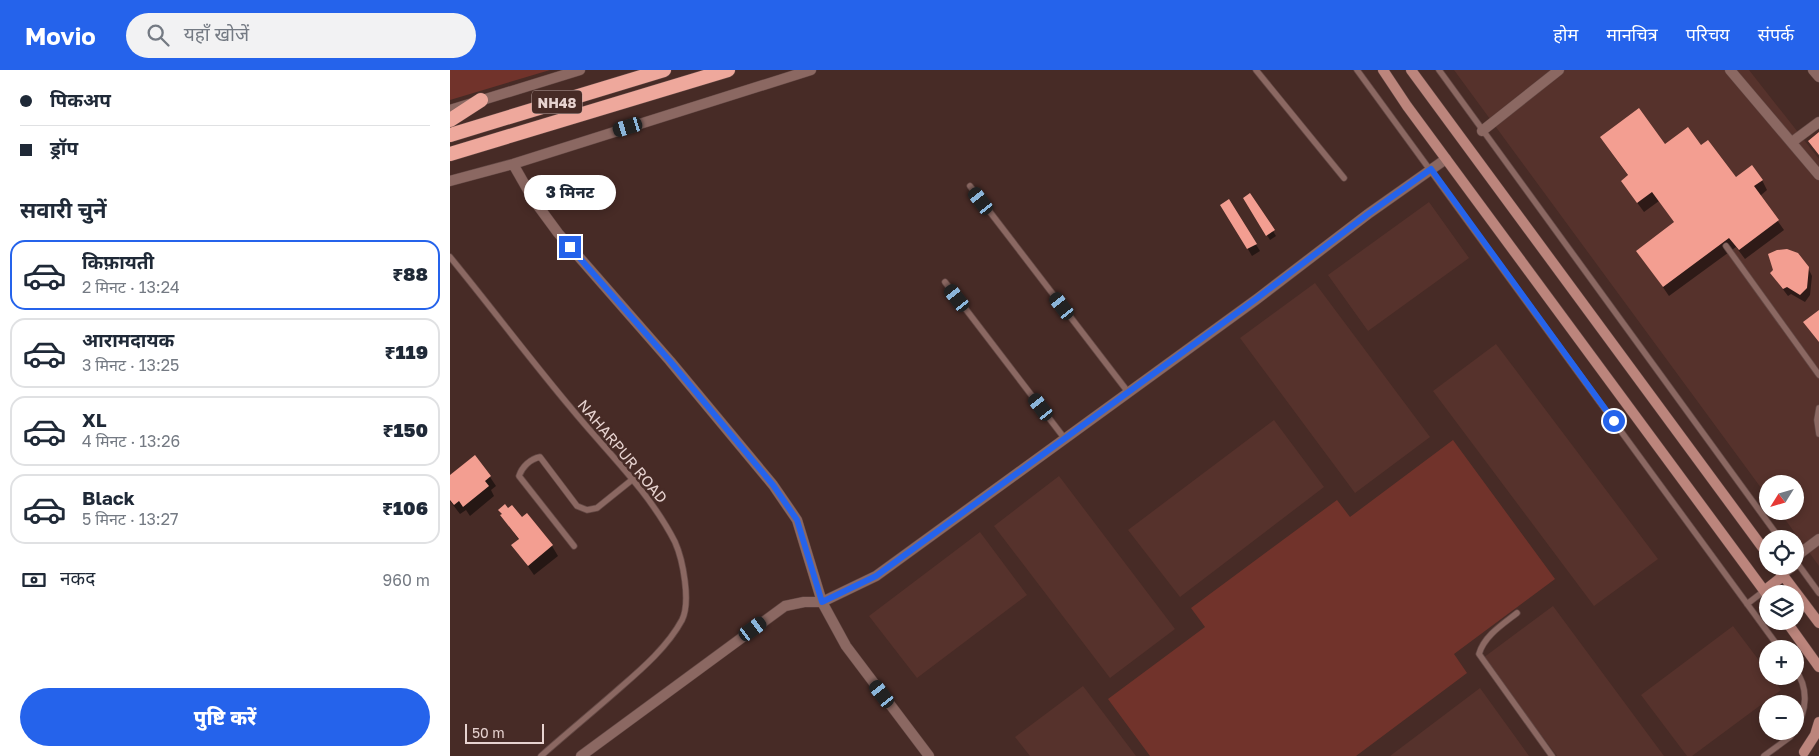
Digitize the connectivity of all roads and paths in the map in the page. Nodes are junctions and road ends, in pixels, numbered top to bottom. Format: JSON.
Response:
{"nodes":[{"id":1,"x":580,"y":70,"type":"edge"},
{"id":2,"x":664,"y":70,"type":"edge"},
{"id":3,"x":728,"y":70,"type":"edge"},
{"id":4,"x":811,"y":70,"type":"edge"},
{"id":5,"x":1256,"y":70,"type":"edge"},
{"id":6,"x":1357,"y":70,"type":"edge"},
{"id":7,"x":1383,"y":70,"type":"edge"},
{"id":8,"x":1411,"y":70,"type":"edge"},
{"id":9,"x":1439,"y":70,"type":"edge"},
{"id":10,"x":1559,"y":70,"type":"edge"},
{"id":11,"x":1730,"y":70,"type":"edge"},
{"id":12,"x":1813,"y":70,"type":"edge"},
{"id":13,"x":1819,"y":77,"type":"edge"},
{"id":14,"x":481,"y":100,"type":"junction"},
{"id":15,"x":450,"y":110,"type":"edge"},
{"id":16,"x":450,"y":120,"type":"edge"},
{"id":17,"x":1819,"y":122,"type":"edge"},
{"id":18,"x":1482,"y":131,"type":"junction"},
{"id":19,"x":450,"y":134,"type":"edge"},
{"id":20,"x":1792,"y":142,"type":"junction"},
{"id":21,"x":450,"y":154,"type":"edge"},
{"id":22,"x":1446,"y":159,"type":"junction"},
{"id":23,"x":514,"y":164,"type":"junction"},
{"id":24,"x":1431,"y":169,"type":"junction"},
{"id":25,"x":1819,"y":174,"type":"edge"},
{"id":26,"x":1344,"y":178,"type":"dead end"},
{"id":27,"x":450,"y":181,"type":"edge"},
{"id":28,"x":970,"y":186,"type":"dead end"},
{"id":29,"x":1726,"y":246,"type":"dead end"},
{"id":30,"x":450,"y":257,"type":"edge"},
{"id":31,"x":945,"y":282,"type":"dead end"},
{"id":32,"x":1819,"y":375,"type":"edge"},
{"id":33,"x":1128,"y":392,"type":"junction"},
{"id":34,"x":1819,"y":408,"type":"edge"},
{"id":35,"x":1819,"y":434,"type":"edge"},
{"id":36,"x":1065,"y":439,"type":"junction"},
{"id":37,"x":633,"y":479,"type":"junction"},
{"id":38,"x":1773,"y":530,"type":"edge"},
{"id":39,"x":1819,"y":539,"type":"edge"},
{"id":40,"x":1759,"y":543,"type":"edge"},
{"id":41,"x":574,"y":546,"type":"dead end"},
{"id":42,"x":1804,"y":553,"type":"edge"},
{"id":43,"x":1804,"y":571,"type":"edge"},
{"id":44,"x":1783,"y":576,"type":"joint"},
{"id":45,"x":1759,"y":585,"type":"edge"},
{"id":46,"x":1774,"y":585,"type":"edge"},
{"id":47,"x":1819,"y":593,"type":"edge"},
{"id":48,"x":1759,"y":598,"type":"edge"},
{"id":49,"x":822,"y":602,"type":"junction"},
{"id":50,"x":1747,"y":604,"type":"junction"},
{"id":51,"x":1517,"y":613,"type":"dead end"},
{"id":52,"x":1819,"y":624,"type":"edge"},
{"id":53,"x":1792,"y":630,"type":"edge"},
{"id":54,"x":1773,"y":640,"type":"edge"},
{"id":55,"x":1819,"y":667,"type":"edge"},
{"id":56,"x":1803,"y":685,"type":"edge"},
{"id":57,"x":1804,"y":709,"type":"edge"},
{"id":58,"x":1819,"y":722,"type":"edge"},
{"id":59,"x":1786,"y":740,"type":"edge"},
{"id":60,"x":1819,"y":741,"type":"edge"},
{"id":61,"x":1802,"y":754,"type":"edge"},
{"id":62,"x":541,"y":756,"type":"edge"},
{"id":63,"x":581,"y":756,"type":"edge"},
{"id":64,"x":929,"y":756,"type":"edge"},
{"id":65,"x":1552,"y":756,"type":"edge"},
{"id":66,"x":1764,"y":756,"type":"edge"}],
"edges":[{"from":1,"to":14,"type":"street"},
{"from":2,"to":19,"type":"highway","number":"NH48"},
{"from":3,"to":21,"type":"highway","number":"NH48"},
{"from":4,"to":23,"type":"street"},
{"from":5,"to":26,"type":"lane"},
{"from":6,"to":24,"type":"lane"},
{"from":7,"to":22,"type":"main road"},
{"from":8,"to":40,"type":"main road"},
{"from":9,"to":18,"type":"lane"},
{"from":10,"to":18,"type":"street"},
{"from":11,"to":20,"type":"street"},
{"from":12,"to":13,"type":"street"},
{"from":14,"to":15,"type":"street"},
{"from":14,"to":16,"type":"highway"},
{"from":17,"to":20,"type":"street"},
{"from":18,"to":38,"type":"lane"},
{"from":20,"to":25,"type":"street"},
{"from":22,"to":24,"type":"street"},
{"from":22,"to":45,"type":"main road"},
{"from":23,"to":27,"type":"street"},
{"from":23,"to":49,"type":"street"},
{"from":24,"to":33,"type":"street"},
{"from":24,"to":50,"type":"lane"},
{"from":28,"to":33,"type":"lane"},
{"from":29,"to":32,"type":"lane"},
{"from":30,"to":37,"type":"lane","name":"NAHARPUR ROAD"},
{"from":31,"to":36,"type":"lane"},
{"from":33,"to":36,"type":"street"},
{"from":34,"to":35,"type":"lane"},
{"from":36,"to":49,"type":"street"},
{"from":37,"to":41,"type":"lane"},
{"from":37,"to":62,"type":"lane","name":"NAHARPUR ROAD"},
{"from":39,"to":42,"type":"street"},
{"from":43,"to":47,"type":"lane"},
{"from":44,"to":46,"type":"main road"},
{"from":44,"to":52,"type":"main road"},
{"from":48,"to":50,"type":"lane"},
{"from":49,"to":63,"type":"street"},
{"from":49,"to":64,"type":"street"},
{"from":50,"to":54,"type":"lane"},
{"from":51,"to":65,"type":"lane"},
{"from":53,"to":55,"type":"main road"},
{"from":56,"to":57,"type":"lane"},
{"from":58,"to":61,"type":"main road"},
{"from":59,"to":66,"type":"lane"},
{"from":60,"to":61,"type":"main road"}]}
